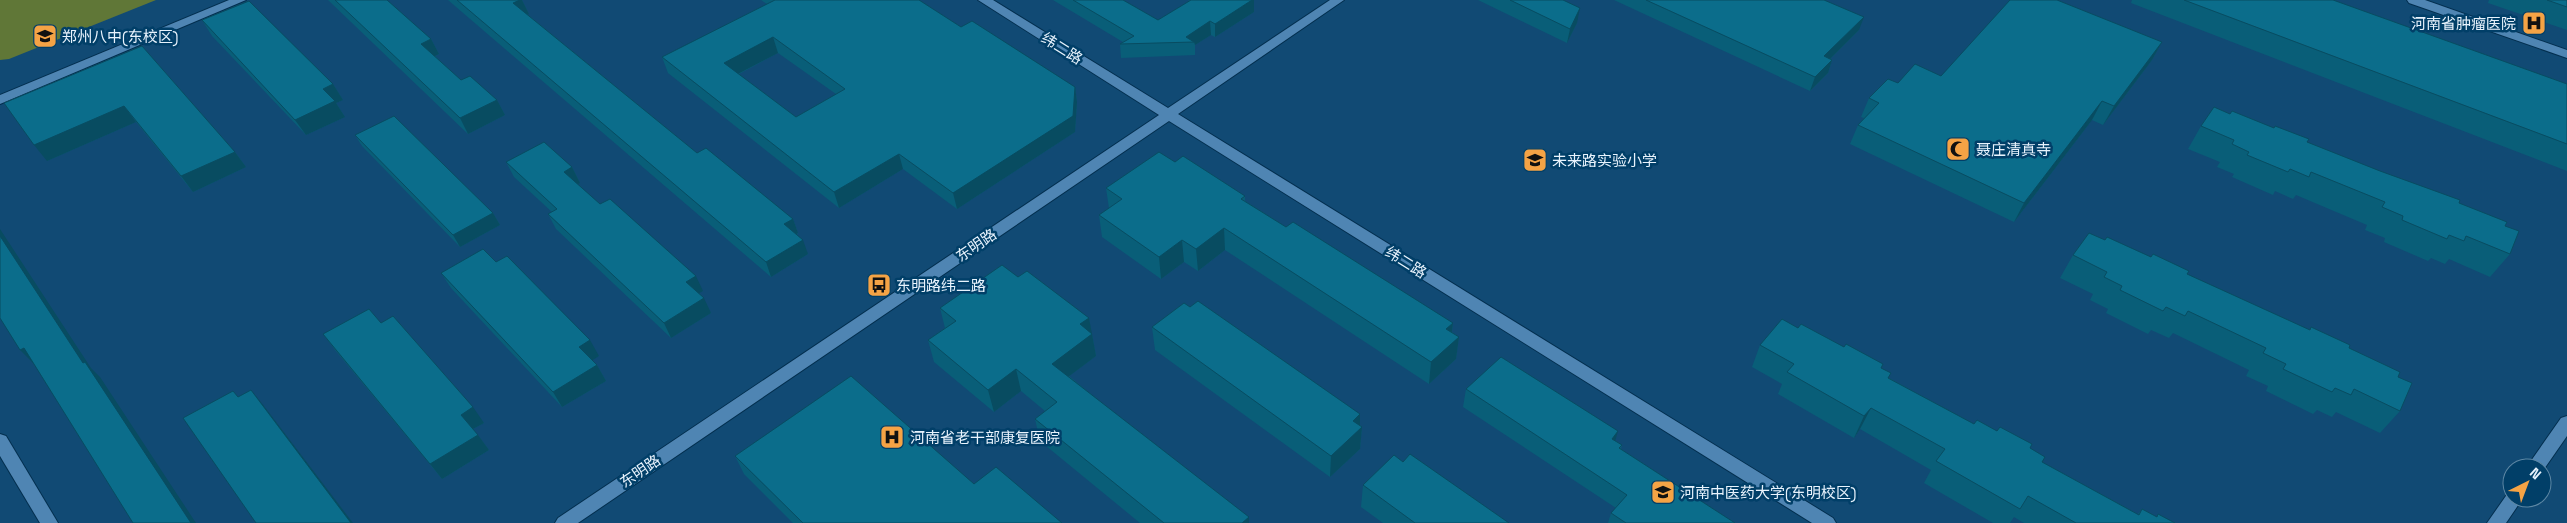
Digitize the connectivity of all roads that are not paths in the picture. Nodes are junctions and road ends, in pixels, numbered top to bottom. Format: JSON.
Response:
{"nodes":[{"id":1,"x":240,"y":0,"type":"edge"},
{"id":2,"x":984,"y":0,"type":"edge"},
{"id":3,"x":1338,"y":0,"type":"edge"},
{"id":4,"x":2414,"y":0,"type":"edge"},
{"id":5,"x":2567,"y":54,"type":"edge"},
{"id":6,"x":0,"y":100,"type":"edge"},
{"id":7,"x":1169,"y":115,"type":"junction"},
{"id":8,"x":2567,"y":423,"type":"edge"},
{"id":9,"x":0,"y":441,"type":"edge"},
{"id":10,"x":2542,"y":458,"type":"edge"},
{"id":11,"x":2507,"y":508,"type":"edge"},
{"id":12,"x":49,"y":523,"type":"edge"},
{"id":13,"x":564,"y":523,"type":"edge"},
{"id":14,"x":1827,"y":523,"type":"edge"},
{"id":15,"x":2496,"y":523,"type":"edge"}],
"edges":[{"from":1,"to":6,"type":"street"},
{"from":2,"to":7,"type":"street","name":"纬二路"},
{"from":3,"to":7,"type":"street","name":"东明路"},
{"from":4,"to":5,"type":"street"},
{"from":7,"to":13,"type":"street","name":"东明路"},
{"from":7,"to":14,"type":"street","name":"纬二路"},
{"from":8,"to":10,"type":"street"},
{"from":9,"to":12,"type":"street"},
{"from":11,"to":15,"type":"street"}]}
